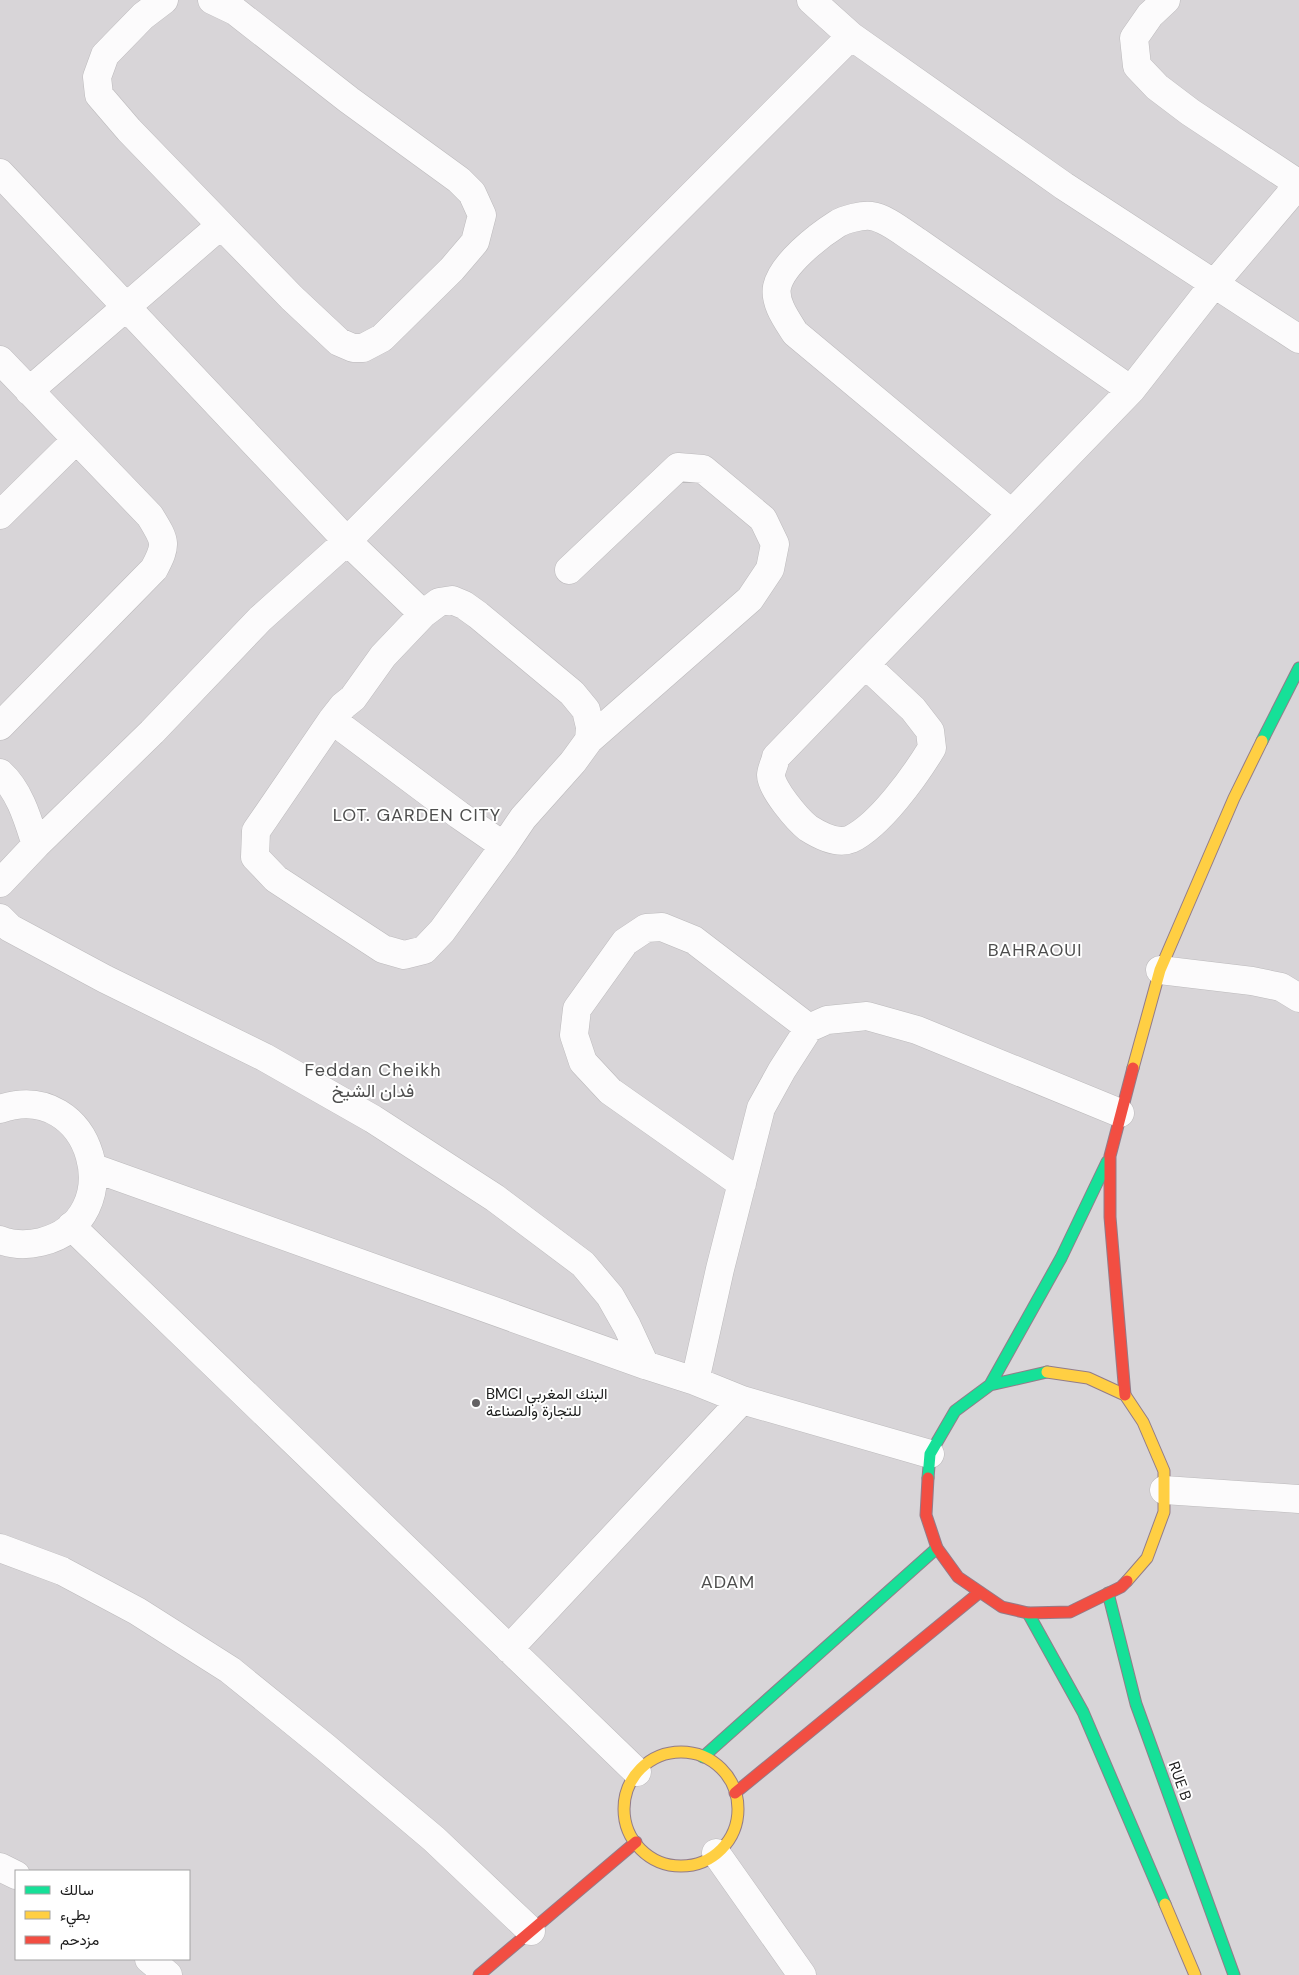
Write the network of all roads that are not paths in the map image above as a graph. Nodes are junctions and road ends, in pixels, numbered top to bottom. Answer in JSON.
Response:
{"nodes":[{"id":1,"x":164,"y":0,"type":"edge"},
{"id":2,"x":212,"y":0,"type":"edge"},
{"id":3,"x":811,"y":0,"type":"edge"},
{"id":4,"x":1166,"y":0,"type":"edge"},
{"id":5,"x":851,"y":36,"type":"junction"},
{"id":6,"x":0,"y":173,"type":"edge"},
{"id":7,"x":1299,"y":184,"type":"edge"},
{"id":8,"x":221,"y":224,"type":"junction"},
{"id":9,"x":1214,"y":284,"type":"junction"},
{"id":10,"x":126,"y":307,"type":"junction"},
{"id":11,"x":1299,"y":339,"type":"edge"},
{"id":12,"x":0,"y":360,"type":"edge"},
{"id":13,"x":1131,"y":390,"type":"junction"},
{"id":14,"x":29,"y":391,"type":"junction"},
{"id":15,"x":76,"y":440,"type":"junction"},
{"id":16,"x":1011,"y":513,"type":"junction"},
{"id":17,"x":0,"y":515,"type":"edge"},
{"id":18,"x":347,"y":541,"type":"junction"},
{"id":19,"x":569,"y":570,"type":"dead end"},
{"id":20,"x":423,"y":614,"type":"junction"},
{"id":21,"x":866,"y":665,"type":"junction"},
{"id":22,"x":1299,"y":668,"type":"edge"},
{"id":23,"x":332,"y":720,"type":"junction"},
{"id":24,"x":0,"y":726,"type":"edge"},
{"id":25,"x":589,"y":740,"type":"junction"},
{"id":26,"x":0,"y":773,"type":"edge"},
{"id":27,"x":36,"y":845,"type":"junction"},
{"id":28,"x":504,"y":846,"type":"junction"},
{"id":29,"x":0,"y":883,"type":"edge"},
{"id":30,"x":0,"y":918,"type":"edge"},
{"id":31,"x":1160,"y":970,"type":"junction"},
{"id":32,"x":1299,"y":998,"type":"edge"},
{"id":33,"x":809,"y":1028,"type":"junction"},
{"id":34,"x":0,"y":1109,"type":"edge"},
{"id":35,"x":1120,"y":1113,"type":"junction"},
{"id":36,"x":1110,"y":1156,"type":"junction"},
{"id":37,"x":94,"y":1168,"type":"junction"},
{"id":38,"x":742,"y":1184,"type":"junction"},
{"id":39,"x":71,"y":1226,"type":"junction"},
{"id":40,"x":0,"y":1240,"type":"edge"},
{"id":41,"x":645,"y":1365,"type":"junction"},
{"id":42,"x":695,"y":1381,"type":"junction"},
{"id":43,"x":990,"y":1384,"type":"junction"},
{"id":44,"x":1125,"y":1395,"type":"junction"},
{"id":45,"x":742,"y":1400,"type":"junction"},
{"id":46,"x":930,"y":1454,"type":"junction"},
{"id":47,"x":1164,"y":1490,"type":"junction"},
{"id":48,"x":1299,"y":1499,"type":"edge"},
{"id":49,"x":0,"y":1548,"type":"edge"},
{"id":50,"x":936,"y":1548,"type":"junction"},
{"id":51,"x":980,"y":1592,"type":"junction"},
{"id":52,"x":1108,"y":1593,"type":"junction"},
{"id":53,"x":1028,"y":1614,"type":"junction"},
{"id":54,"x":509,"y":1649,"type":"junction"},
{"id":55,"x":703,"y":1757,"type":"junction"},
{"id":56,"x":637,"y":1772,"type":"junction"},
{"id":57,"x":735,"y":1793,"type":"junction"},
{"id":58,"x":636,"y":1842,"type":"junction"},
{"id":59,"x":716,"y":1853,"type":"junction"},
{"id":60,"x":0,"y":1867,"type":"edge"},
{"id":61,"x":15,"y":1874,"type":"edge"},
{"id":62,"x":531,"y":1931,"type":"junction"},
{"id":63,"x":150,"y":1960,"type":"edge"},
{"id":64,"x":168,"y":1975,"type":"edge"},
{"id":65,"x":479,"y":1975,"type":"edge"},
{"id":66,"x":802,"y":1975,"type":"edge"},
{"id":67,"x":1195,"y":1975,"type":"edge"},
{"id":68,"x":1234,"y":1975,"type":"edge"}],
"edges":[{"from":1,"to":8,"type":"street"},
{"from":2,"to":8,"type":"street"},
{"from":3,"to":5,"type":"street"},
{"from":4,"to":7,"type":"street"},
{"from":5,"to":9,"type":"street"},
{"from":5,"to":18,"type":"street"},
{"from":6,"to":10,"type":"street"},
{"from":7,"to":9,"type":"street"},
{"from":8,"to":10,"type":"street"},
{"from":9,"to":11,"type":"street"},
{"from":9,"to":13,"type":"street"},
{"from":10,"to":14,"type":"street"},
{"from":10,"to":18,"type":"street"},
{"from":12,"to":14,"type":"street"},
{"from":13,"to":16,"type":"street"},
{"from":13,"to":16,"type":"street"},
{"from":14,"to":15,"type":"street"},
{"from":15,"to":17,"type":"street"},
{"from":15,"to":24,"type":"street"},
{"from":16,"to":21,"type":"street"},
{"from":18,"to":20,"type":"street"},
{"from":18,"to":27,"type":"street"},
{"from":19,"to":25,"type":"street"},
{"from":20,"to":23,"type":"street"},
{"from":20,"to":25,"type":"street"},
{"from":21,"to":21,"type":"street"},
{"from":22,"to":31,"type":"street"},
{"from":23,"to":28,"type":"street"},
{"from":23,"to":28,"type":"street"},
{"from":25,"to":28,"type":"street"},
{"from":26,"to":27,"type":"street"},
{"from":27,"to":29,"type":"street"},
{"from":30,"to":41,"type":"street"},
{"from":31,"to":32,"type":"street"},
{"from":31,"to":35,"type":"street"},
{"from":33,"to":35,"type":"street"},
{"from":33,"to":38,"type":"street"},
{"from":33,"to":38,"type":"street"},
{"from":34,"to":37,"type":"street"},
{"from":35,"to":36,"type":"street"},
{"from":36,"to":43,"type":"street"},
{"from":36,"to":44,"type":"street"},
{"from":37,"to":39,"type":"street"},
{"from":37,"to":41,"type":"street"},
{"from":38,"to":42,"type":"street"},
{"from":39,"to":40,"type":"street"},
{"from":39,"to":54,"type":"street"},
{"from":41,"to":42,"type":"street"},
{"from":42,"to":45,"type":"street"},
{"from":43,"to":44,"type":"street"},
{"from":43,"to":46,"type":"street"},
{"from":44,"to":47,"type":"street"},
{"from":45,"to":46,"type":"street"},
{"from":45,"to":54,"type":"street"},
{"from":46,"to":50,"type":"street"},
{"from":47,"to":48,"type":"street"},
{"from":47,"to":52,"type":"street"},
{"from":49,"to":62,"type":"street"},
{"from":50,"to":51,"type":"street"},
{"from":50,"to":55,"type":"street"},
{"from":51,"to":53,"type":"street"},
{"from":51,"to":57,"type":"street"},
{"from":52,"to":53,"type":"street"},
{"from":52,"to":68,"type":"street","name":"RUE B"},
{"from":53,"to":67,"type":"street"},
{"from":54,"to":56,"type":"street"},
{"from":55,"to":56,"type":"street"},
{"from":55,"to":57,"type":"street"},
{"from":56,"to":58,"type":"street"},
{"from":57,"to":59,"type":"street"},
{"from":58,"to":59,"type":"street"},
{"from":58,"to":62,"type":"street"},
{"from":59,"to":66,"type":"street"},
{"from":60,"to":61,"type":"street"},
{"from":62,"to":65,"type":"street"},
{"from":63,"to":64,"type":"street"}]}
